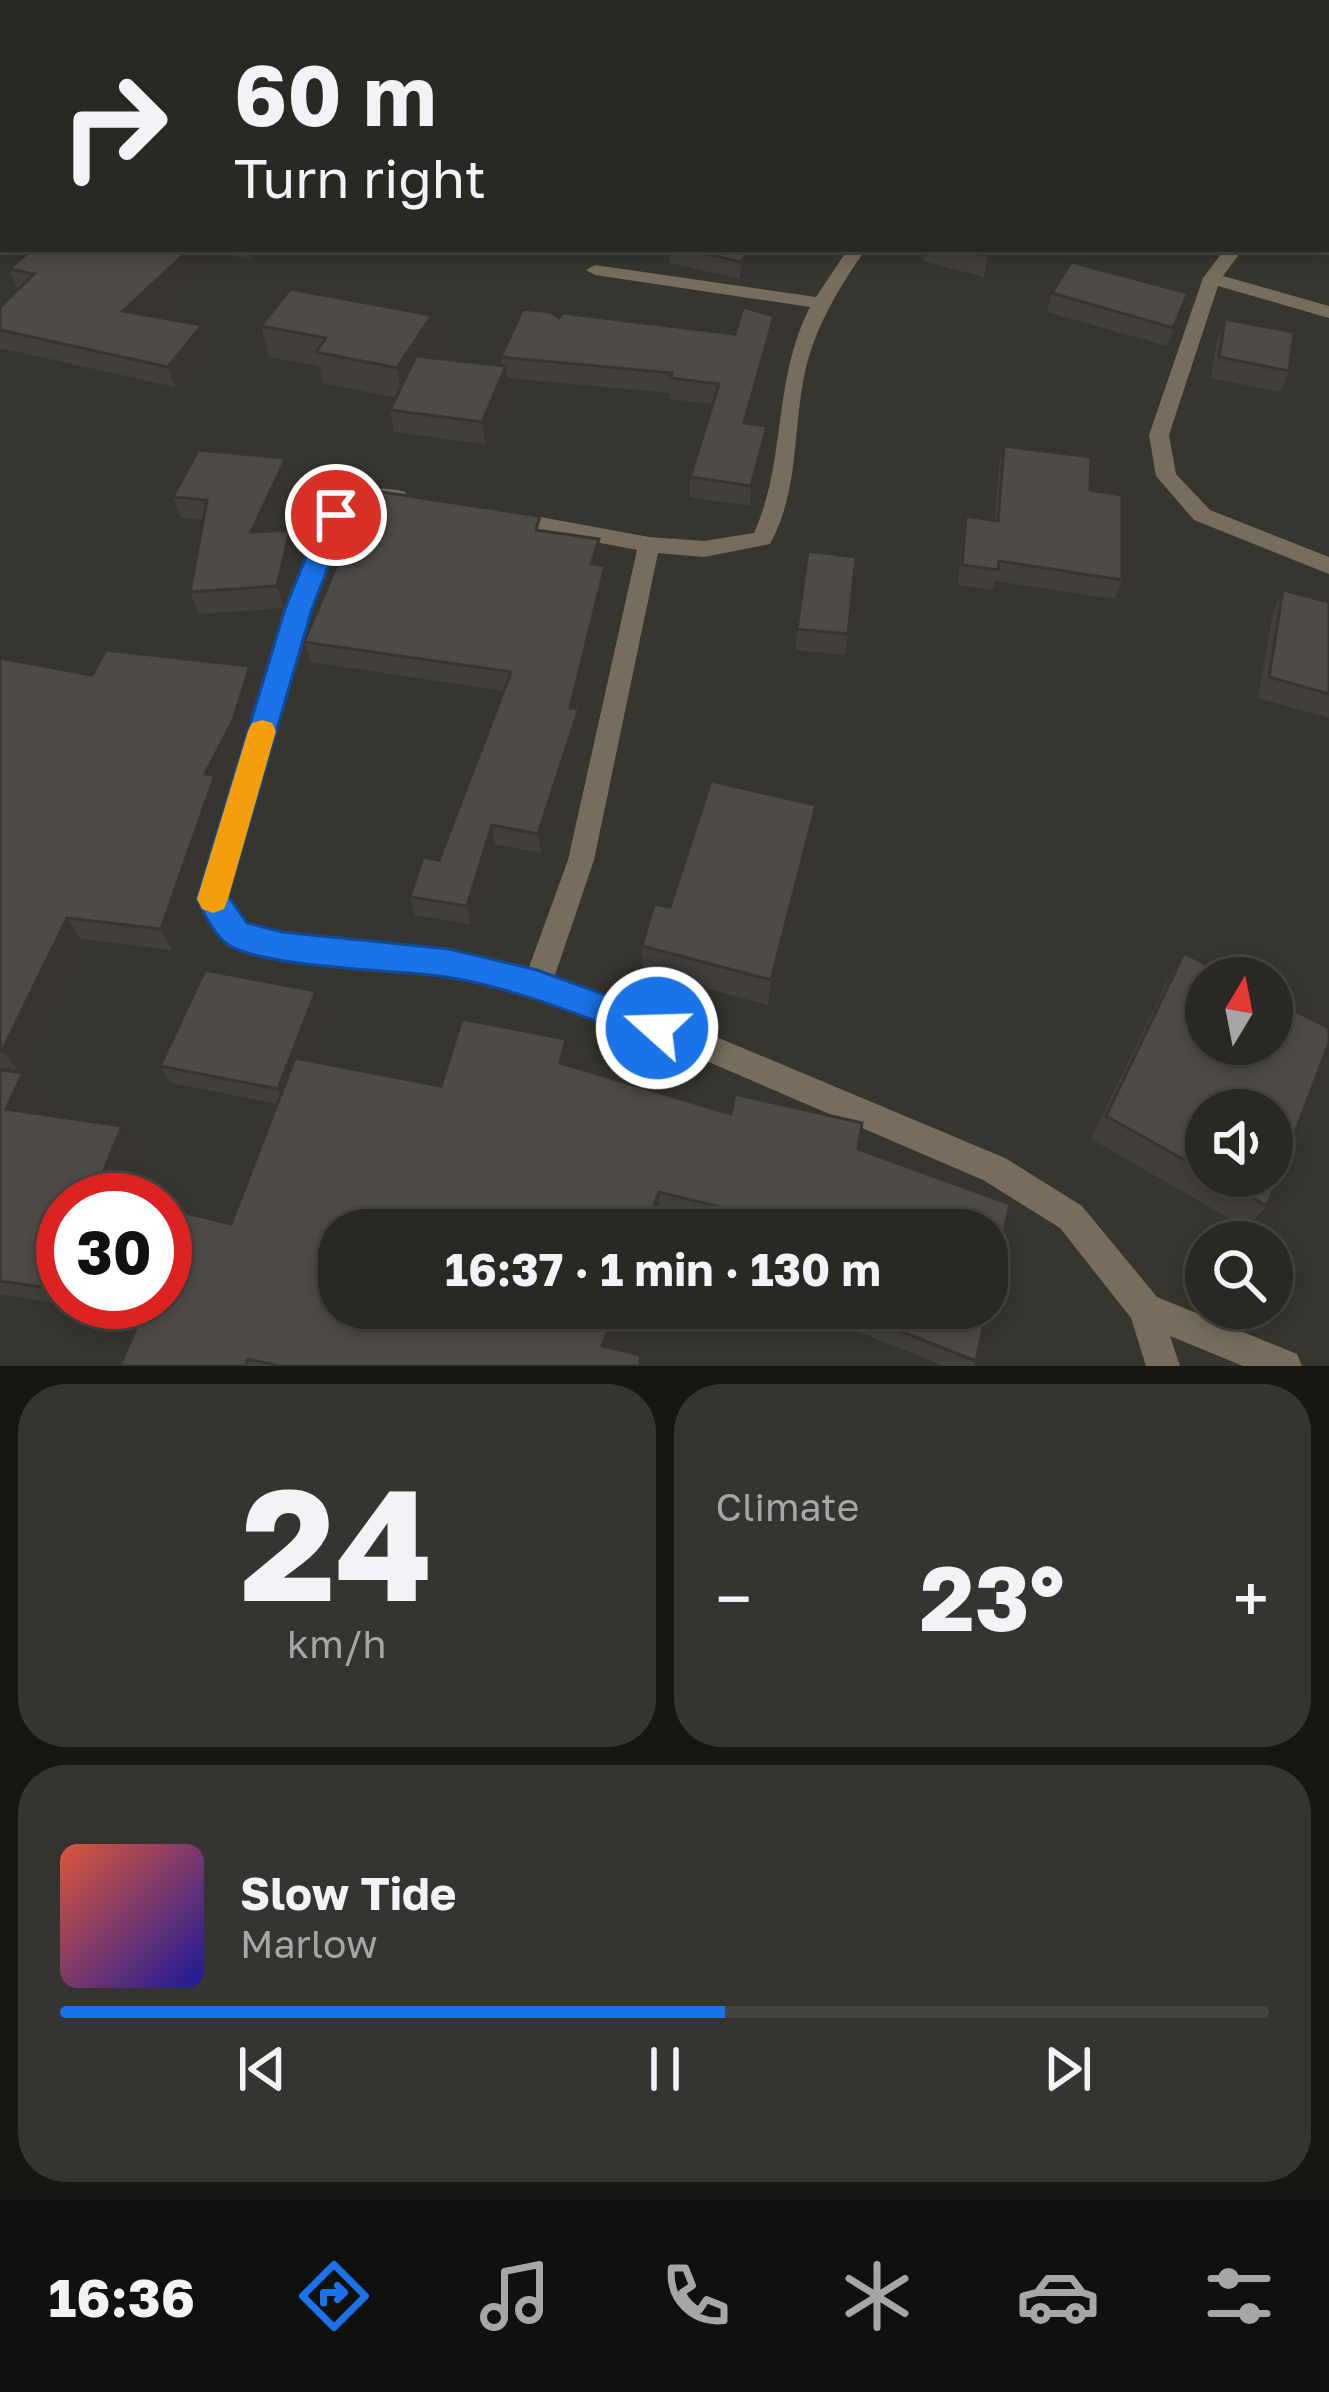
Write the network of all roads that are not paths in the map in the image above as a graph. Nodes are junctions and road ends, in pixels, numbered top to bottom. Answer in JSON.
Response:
{"nodes":[{"id":1,"x":855,"y":252,"type":"edge"},
{"id":2,"x":1232,"y":252,"type":"edge"},
{"id":3,"x":595,"y":270,"type":"dead end"},
{"id":4,"x":1212,"y":278,"type":"junction"},
{"id":5,"x":818,"y":303,"type":"junction"},
{"id":6,"x":1329,"y":312,"type":"edge"},
{"id":7,"x":426,"y":502,"type":"edge"},
{"id":8,"x":493,"y":515,"type":"edge"},
{"id":9,"x":649,"y":545,"type":"junction"},
{"id":10,"x":1329,"y":566,"type":"edge"},
{"id":11,"x":537,"y":985,"type":"junction"},
{"id":12,"x":1145,"y":1309,"type":"junction"},
{"id":13,"x":1163,"y":1366,"type":"edge"},
{"id":14,"x":1285,"y":1366,"type":"edge"}],
"edges":[{"from":1,"to":5,"type":"street"},
{"from":2,"to":4,"type":"street"},
{"from":3,"to":5,"type":"street"},
{"from":4,"to":6,"type":"street"},
{"from":4,"to":10,"type":"street"},
{"from":5,"to":9,"type":"street"},
{"from":7,"to":11,"type":"street"},
{"from":8,"to":9,"type":"street"},
{"from":9,"to":11,"type":"street"},
{"from":11,"to":12,"type":"street"},
{"from":12,"to":13,"type":"street"},
{"from":12,"to":14,"type":"street"}]}
